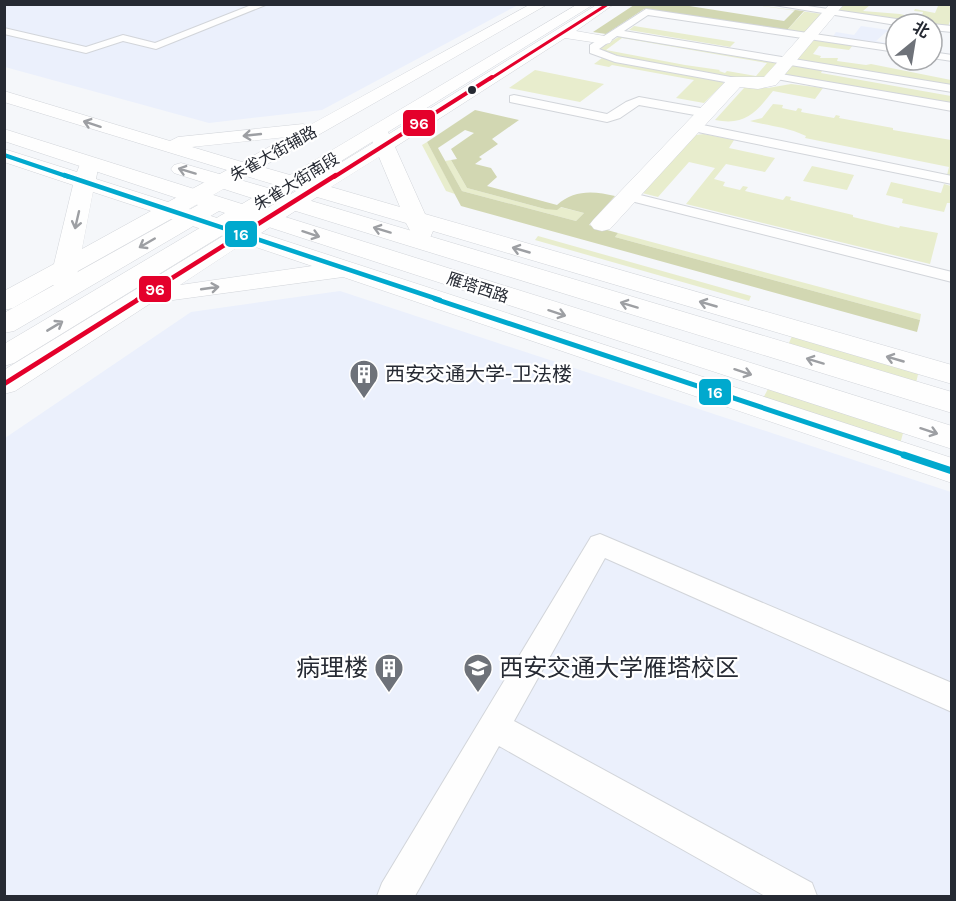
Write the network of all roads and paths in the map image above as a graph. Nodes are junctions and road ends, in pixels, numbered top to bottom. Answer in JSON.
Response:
{"nodes":[{"id":1,"x":264,"y":4,"type":"edge"},
{"id":2,"x":542,"y":4,"type":"edge"},
{"id":3,"x":562,"y":4,"type":"edge"},
{"id":4,"x":588,"y":4,"type":"edge"},
{"id":5,"x":608,"y":4,"type":"edge"},
{"id":6,"x":772,"y":4,"type":"edge"},
{"id":7,"x":834,"y":9,"type":"edge"},
{"id":8,"x":884,"y":19,"type":"edge"},
{"id":9,"x":4,"y":31,"type":"edge"},
{"id":10,"x":564,"y":33,"type":"junction"},
{"id":11,"x":610,"y":37,"type":"junction"},
{"id":12,"x":808,"y":37,"type":"junction"},
{"id":13,"x":884,"y":47,"type":"edge"},
{"id":14,"x":787,"y":62,"type":"junction"},
{"id":15,"x":775,"y":76,"type":"junction"},
{"id":16,"x":736,"y":81,"type":"junction"},
{"id":17,"x":951,"y":89,"type":"edge"},
{"id":18,"x":4,"y":96,"type":"edge"},
{"id":19,"x":514,"y":99,"type":"dead end"},
{"id":20,"x":951,"y":107,"type":"edge"},
{"id":21,"x":4,"y":114,"type":"edge"},
{"id":22,"x":699,"y":120,"type":"junction"},
{"id":23,"x":352,"y":125,"type":"junction"},
{"id":24,"x":318,"y":129,"type":"junction"},
{"id":25,"x":4,"y":135,"type":"edge"},
{"id":26,"x":381,"y":139,"type":"junction"},
{"id":27,"x":161,"y":145,"type":"junction"},
{"id":28,"x":117,"y":149,"type":"junction"},
{"id":29,"x":4,"y":155,"type":"edge"},
{"id":30,"x":87,"y":173,"type":"junction"},
{"id":31,"x":951,"y":180,"type":"edge"},
{"id":32,"x":628,"y":196,"type":"junction"},
{"id":33,"x":243,"y":200,"type":"junction"},
{"id":34,"x":416,"y":219,"type":"junction"},
{"id":35,"x":602,"y":224,"type":"dead end"},
{"id":36,"x":426,"y":243,"type":"junction"},
{"id":37,"x":400,"y":262,"type":"junction"},
{"id":38,"x":66,"y":268,"type":"junction"},
{"id":39,"x":347,"y":270,"type":"junction"},
{"id":40,"x":951,"y":277,"type":"edge"},
{"id":41,"x":60,"y":293,"type":"junction"},
{"id":42,"x":142,"y":298,"type":"junction"},
{"id":43,"x":4,"y":302,"type":"edge"},
{"id":44,"x":90,"y":305,"type":"junction"},
{"id":45,"x":4,"y":325,"type":"edge"},
{"id":46,"x":4,"y":357,"type":"edge"},
{"id":47,"x":951,"y":375,"type":"edge"},
{"id":48,"x":4,"y":384,"type":"edge"},
{"id":49,"x":951,"y":403,"type":"edge"},
{"id":50,"x":951,"y":438,"type":"edge"},
{"id":51,"x":951,"y":471,"type":"edge"},
{"id":52,"x":951,"y":698,"type":"edge"},
{"id":53,"x":495,"y":727,"type":"junction"},
{"id":54,"x":395,"y":897,"type":"edge"},
{"id":55,"x":799,"y":897,"type":"edge"}],
"edges":[{"from":1,"to":9,"type":"lane"},
{"from":2,"to":24,"type":"street","name":"朱雀大街辅路"},
{"from":3,"to":23,"type":"street","name":"朱雀大街南段"},
{"from":4,"to":26,"type":"street"},
{"from":5,"to":10,"type":"street","name":"朱雀大街辅路"},
{"from":6,"to":7,"type":"lane"},
{"from":7,"to":8,"type":"lane"},
{"from":7,"to":12,"type":"street"},
{"from":10,"to":11,"type":"street"},
{"from":10,"to":26,"type":"street","name":"朱雀大街辅路"},
{"from":11,"to":12,"type":"lane"},
{"from":11,"to":14,"type":"lane"},
{"from":11,"to":16,"type":"lane"},
{"from":12,"to":13,"type":"lane"},
{"from":12,"to":14,"type":"street"},
{"from":14,"to":15,"type":"street"},
{"from":14,"to":17,"type":"lane"},
{"from":15,"to":16,"type":"street"},
{"from":15,"to":20,"type":"lane"},
{"from":16,"to":22,"type":"street"},
{"from":27,"to":18,"type":"street","one_way":true},
{"from":19,"to":22,"type":"lane"},
{"from":21,"to":28,"type":"street","name":"雁塔西路"},
{"from":22,"to":31,"type":"lane"},
{"from":22,"to":32,"type":"street"},
{"from":23,"to":24,"type":"street"},
{"from":23,"to":33,"type":"street","name":"朱雀大街南段"},
{"from":24,"to":27,"type":"street","one_way":true},
{"from":24,"to":33,"type":"street","name":"朱雀大街辅路"},
{"from":25,"to":30,"type":"street"},
{"from":26,"to":33,"type":"street","name":"朱雀大街辅路"},
{"from":26,"to":34,"type":"street"},
{"from":27,"to":28,"type":"street"},
{"from":27,"to":33,"type":"street"},
{"from":33,"to":28,"type":"street","name":"雁塔西路","one_way":true},
{"from":29,"to":30,"type":"street"},
{"from":30,"to":33,"type":"street"},
{"from":30,"to":38,"type":"street","one_way":true},
{"from":32,"to":35,"type":"street"},
{"from":32,"to":40,"type":"lane"},
{"from":33,"to":34,"type":"street"},
{"from":36,"to":33,"type":"street","name":"雁塔西路","one_way":true},
{"from":33,"to":37,"type":"street","name":"雁塔西路","one_way":true},
{"from":33,"to":38,"type":"street","name":"朱雀大街辅路"},
{"from":33,"to":39,"type":"street"},
{"from":33,"to":41,"type":"street","name":"朱雀大街南段","one_way":true},
{"from":33,"to":42,"type":"street","name":"朱雀大街辅路"},
{"from":33,"to":44,"type":"street","name":"朱雀大街南段"},
{"from":34,"to":36,"type":"street"},
{"from":47,"to":34,"type":"street","one_way":true},
{"from":49,"to":36,"type":"street","name":"雁塔西路","one_way":true},
{"from":37,"to":39,"type":"street"},
{"from":37,"to":50,"type":"street","name":"雁塔西路","one_way":true},
{"from":38,"to":41,"type":"street"},
{"from":38,"to":43,"type":"street","name":"朱雀大街辅路"},
{"from":42,"to":39,"type":"street","one_way":true},
{"from":39,"to":51,"type":"street"},
{"from":41,"to":45,"type":"street","name":"朱雀大街南段"},
{"from":42,"to":44,"type":"street"},
{"from":42,"to":48,"type":"street","name":"朱雀大街辅路"},
{"from":46,"to":44,"type":"street","name":"朱雀大街南段","one_way":true},
{"from":52,"to":53,"type":"lane"},
{"from":53,"to":54,"type":"lane"},
{"from":53,"to":55,"type":"lane"}]}
